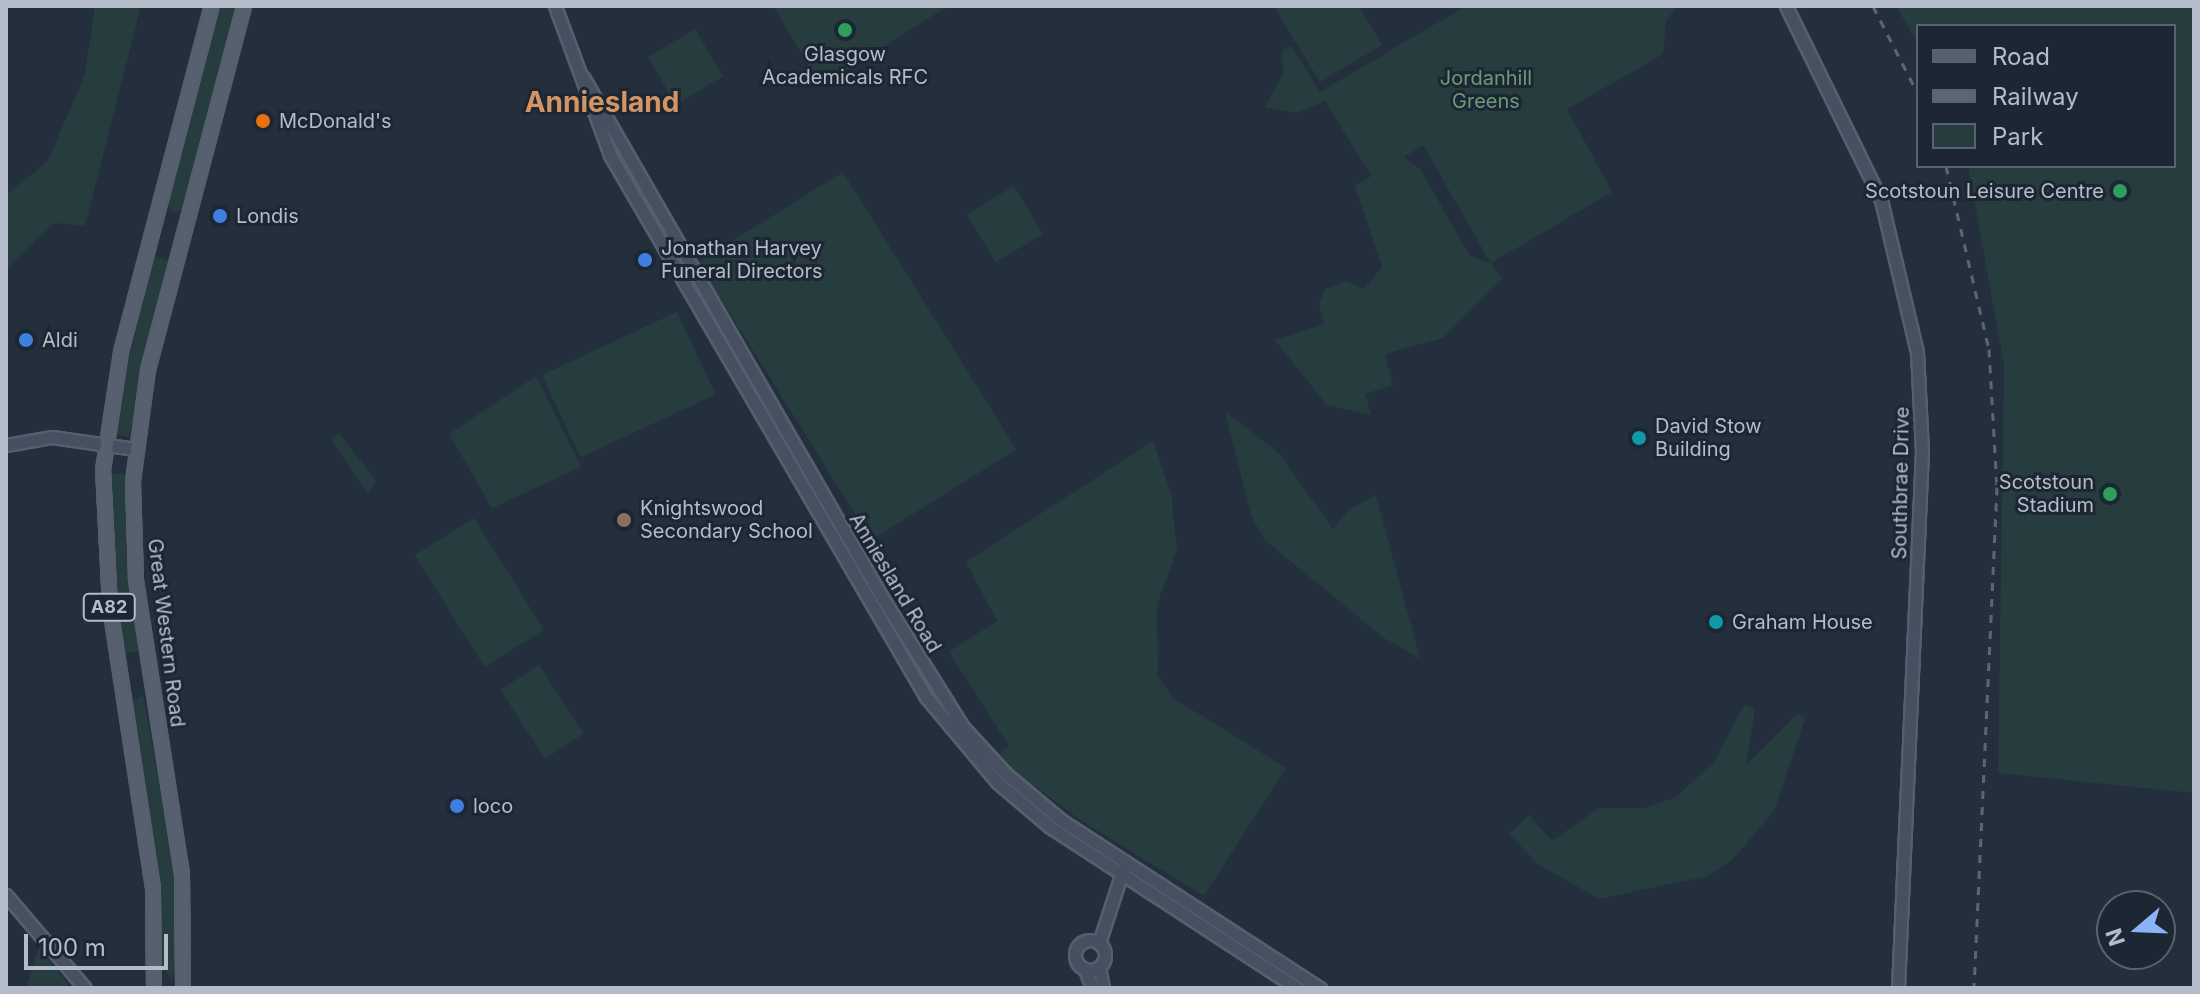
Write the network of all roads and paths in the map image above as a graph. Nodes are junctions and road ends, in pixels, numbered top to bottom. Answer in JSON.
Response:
{"nodes":[{"id":1,"x":212,"y":6,"type":"edge"},
{"id":2,"x":244,"y":6,"type":"edge"},
{"id":3,"x":555,"y":6,"type":"edge"},
{"id":4,"x":1786,"y":6,"type":"edge"},
{"id":5,"x":578,"y":70,"type":"junction"},
{"id":6,"x":105,"y":444,"type":"junction"},
{"id":7,"x":6,"y":445,"type":"edge"},
{"id":8,"x":135,"y":449,"type":"junction"},
{"id":9,"x":1127,"y":862,"type":"junction"},
{"id":10,"x":1120,"y":874,"type":"junction"},
{"id":11,"x":6,"y":895,"type":"edge"},
{"id":12,"x":1099,"y":943,"type":"junction"},
{"id":13,"x":1099,"y":967,"type":"junction"},
{"id":14,"x":1085,"y":969,"type":"junction"},
{"id":15,"x":85,"y":988,"type":"edge"},
{"id":16,"x":154,"y":988,"type":"edge"},
{"id":17,"x":183,"y":988,"type":"edge"},
{"id":18,"x":1092,"y":988,"type":"edge"},
{"id":19,"x":1103,"y":988,"type":"edge"},
{"id":20,"x":1297,"y":988,"type":"edge"},
{"id":21,"x":1320,"y":988,"type":"edge"},
{"id":22,"x":1898,"y":988,"type":"edge"}],
"edges":[{"from":1,"to":6,"type":"main road","number":"A82"},
{"from":2,"to":8,"type":"main road","name":"Great Western Road","number":"A82"},
{"from":3,"to":5,"type":"street","name":"Anniesland Road"},
{"from":4,"to":22,"type":"street","name":"Southbrae Drive"},
{"from":5,"to":9,"type":"street","name":"Anniesland Road"},
{"from":5,"to":10,"type":"street","name":"Anniesland Road"},
{"from":6,"to":7,"type":"street"},
{"from":6,"to":8,"type":"street"},
{"from":6,"to":16,"type":"main road","number":"A82"},
{"from":8,"to":17,"type":"main road","name":"Great Western Road","number":"A82"},
{"from":9,"to":10,"type":"street"},
{"from":9,"to":21,"type":"street","name":"Anniesland Road"},
{"from":10,"to":12,"type":"street"},
{"from":10,"to":20,"type":"street","name":"Anniesland Road"},
{"from":11,"to":15,"type":"street"},
{"from":12,"to":13,"type":"street"},
{"from":12,"to":14,"type":"street"},
{"from":13,"to":14,"type":"street"},
{"from":13,"to":19,"type":"street"},
{"from":14,"to":18,"type":"street"}]}
